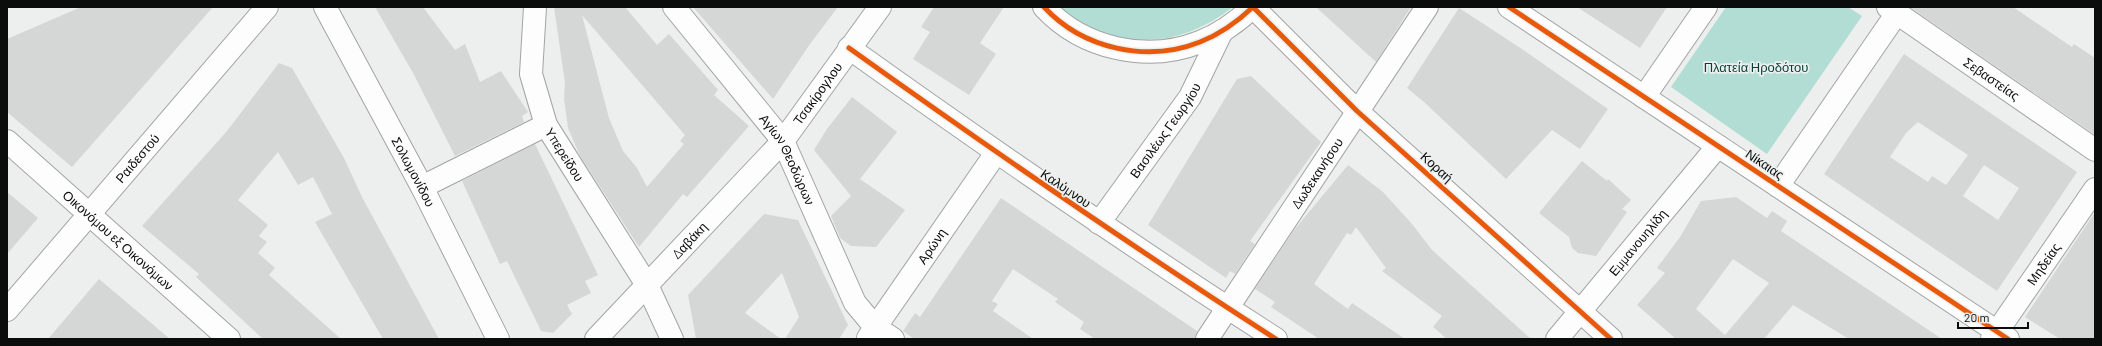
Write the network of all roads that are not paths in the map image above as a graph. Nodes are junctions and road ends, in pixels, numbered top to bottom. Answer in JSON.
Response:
{"nodes":[{"id":1,"x":267,"y":7,"type":"edge"},
{"id":2,"x":325,"y":7,"type":"edge"},
{"id":3,"x":535,"y":7,"type":"edge"},
{"id":4,"x":674,"y":7,"type":"edge"},
{"id":5,"x":880,"y":7,"type":"edge"},
{"id":6,"x":1044,"y":7,"type":"edge"},
{"id":7,"x":1253,"y":7,"type":"edge"},
{"id":8,"x":1427,"y":7,"type":"edge"},
{"id":9,"x":1509,"y":7,"type":"edge"},
{"id":10,"x":1706,"y":7,"type":"edge"},
{"id":11,"x":1893,"y":10,"type":"edge"},
{"id":12,"x":1222,"y":32,"type":"junction"},
{"id":13,"x":849,"y":48,"type":"junction"},
{"id":14,"x":1644,"y":97,"type":"junction"},
{"id":15,"x":1357,"y":111,"type":"junction"},
{"id":16,"x":546,"y":125,"type":"junction"},
{"id":17,"x":783,"y":140,"type":"junction"},
{"id":18,"x":7,"y":141,"type":"edge"},
{"id":19,"x":1718,"y":146,"type":"junction"},
{"id":20,"x":2095,"y":150,"type":"edge"},
{"id":21,"x":996,"y":153,"type":"junction"},
{"id":22,"x":1778,"y":186,"type":"junction"},
{"id":23,"x":422,"y":187,"type":"junction"},
{"id":24,"x":2095,"y":189,"type":"edge"},
{"id":25,"x":90,"y":214,"type":"junction"},
{"id":26,"x":1099,"y":223,"type":"junction"},
{"id":27,"x":646,"y":285,"type":"junction"},
{"id":28,"x":1227,"y":308,"type":"junction"},
{"id":29,"x":7,"y":310,"type":"edge"},
{"id":30,"x":1580,"y":311,"type":"junction"},
{"id":31,"x":871,"y":333,"type":"edge"},
{"id":32,"x":1999,"y":337,"type":"edge"},
{"id":33,"x":229,"y":339,"type":"edge"},
{"id":34,"x":498,"y":339,"type":"edge"},
{"id":35,"x":596,"y":339,"type":"edge"},
{"id":36,"x":672,"y":339,"type":"edge"},
{"id":37,"x":893,"y":339,"type":"edge"},
{"id":38,"x":1207,"y":339,"type":"edge"},
{"id":39,"x":1276,"y":339,"type":"edge"},
{"id":40,"x":1557,"y":339,"type":"edge"},
{"id":41,"x":1611,"y":339,"type":"edge"}],
"edges":[{"from":1,"to":25,"type":"street","name":"Ραιδεστού"},
{"from":2,"to":23,"type":"street","name":"Σολωμονίδου"},
{"from":3,"to":16,"type":"street","name":"Υπερείδου"},
{"from":4,"to":17,"type":"street","name":"Αγίων Θεοδώρων"},
{"from":5,"to":13,"type":"street","name":"Τσακίρογλου"},
{"from":6,"to":12,"type":"street"},
{"from":7,"to":12,"type":"street"},
{"from":7,"to":15,"type":"street","name":"Κοραή"},
{"from":8,"to":15,"type":"street","name":"Δωδεκανήσου"},
{"from":9,"to":14,"type":"street","name":"Νίκαιας"},
{"from":10,"to":14,"type":"street"},
{"from":11,"to":20,"type":"street","name":"Σεβαστείας"},
{"from":11,"to":22,"type":"street"},
{"from":12,"to":26,"type":"street","name":"Βασιλέως Γεωργίου"},
{"from":13,"to":17,"type":"street","name":"Τσακίρογλου"},
{"from":13,"to":21,"type":"street","name":"Καλύμνου"},
{"from":14,"to":19,"type":"street","name":"Νίκαιας"},
{"from":15,"to":28,"type":"street","name":"Δωδεκανήσου"},
{"from":15,"to":30,"type":"street","name":"Κοραή"},
{"from":16,"to":23,"type":"street"},
{"from":16,"to":27,"type":"street","name":"Υπερείδου"},
{"from":17,"to":27,"type":"street","name":"Δαβάκη"},
{"from":17,"to":31,"type":"street","name":"Αγίων Θεοδώρων"},
{"from":18,"to":25,"type":"street","name":"Οικονόμου εξ Οικονόμων"},
{"from":19,"to":22,"type":"street","name":"Νίκαιας"},
{"from":19,"to":30,"type":"street","name":"Εμμανουηλίδη"},
{"from":21,"to":26,"type":"street","name":"Καλύμνου"},
{"from":21,"to":31,"type":"street","name":"Αρώνη"},
{"from":22,"to":32,"type":"street","name":"Νίκαιας"},
{"from":23,"to":34,"type":"street","name":"Σολωμονίδου"},
{"from":24,"to":32,"type":"street","name":"Μηδείας"},
{"from":25,"to":29,"type":"street","name":"Ραιδεστού"},
{"from":25,"to":33,"type":"street","name":"Οικονόμου εξ Οικονόμων"},
{"from":26,"to":28,"type":"street","name":"Καλύμνου"},
{"from":27,"to":35,"type":"street","name":"Δαβάκη"},
{"from":27,"to":36,"type":"street","name":"Υπερείδου"},
{"from":28,"to":38,"type":"street","name":"Δωδεκανήσου"},
{"from":28,"to":39,"type":"street","name":"Καλύμνου"},
{"from":30,"to":40,"type":"street","name":"Εμμανουηλίδη"},
{"from":30,"to":41,"type":"street","name":"Κοραή"},
{"from":31,"to":37,"type":"street","name":"Αγίων Θεοδώρων"}]}
